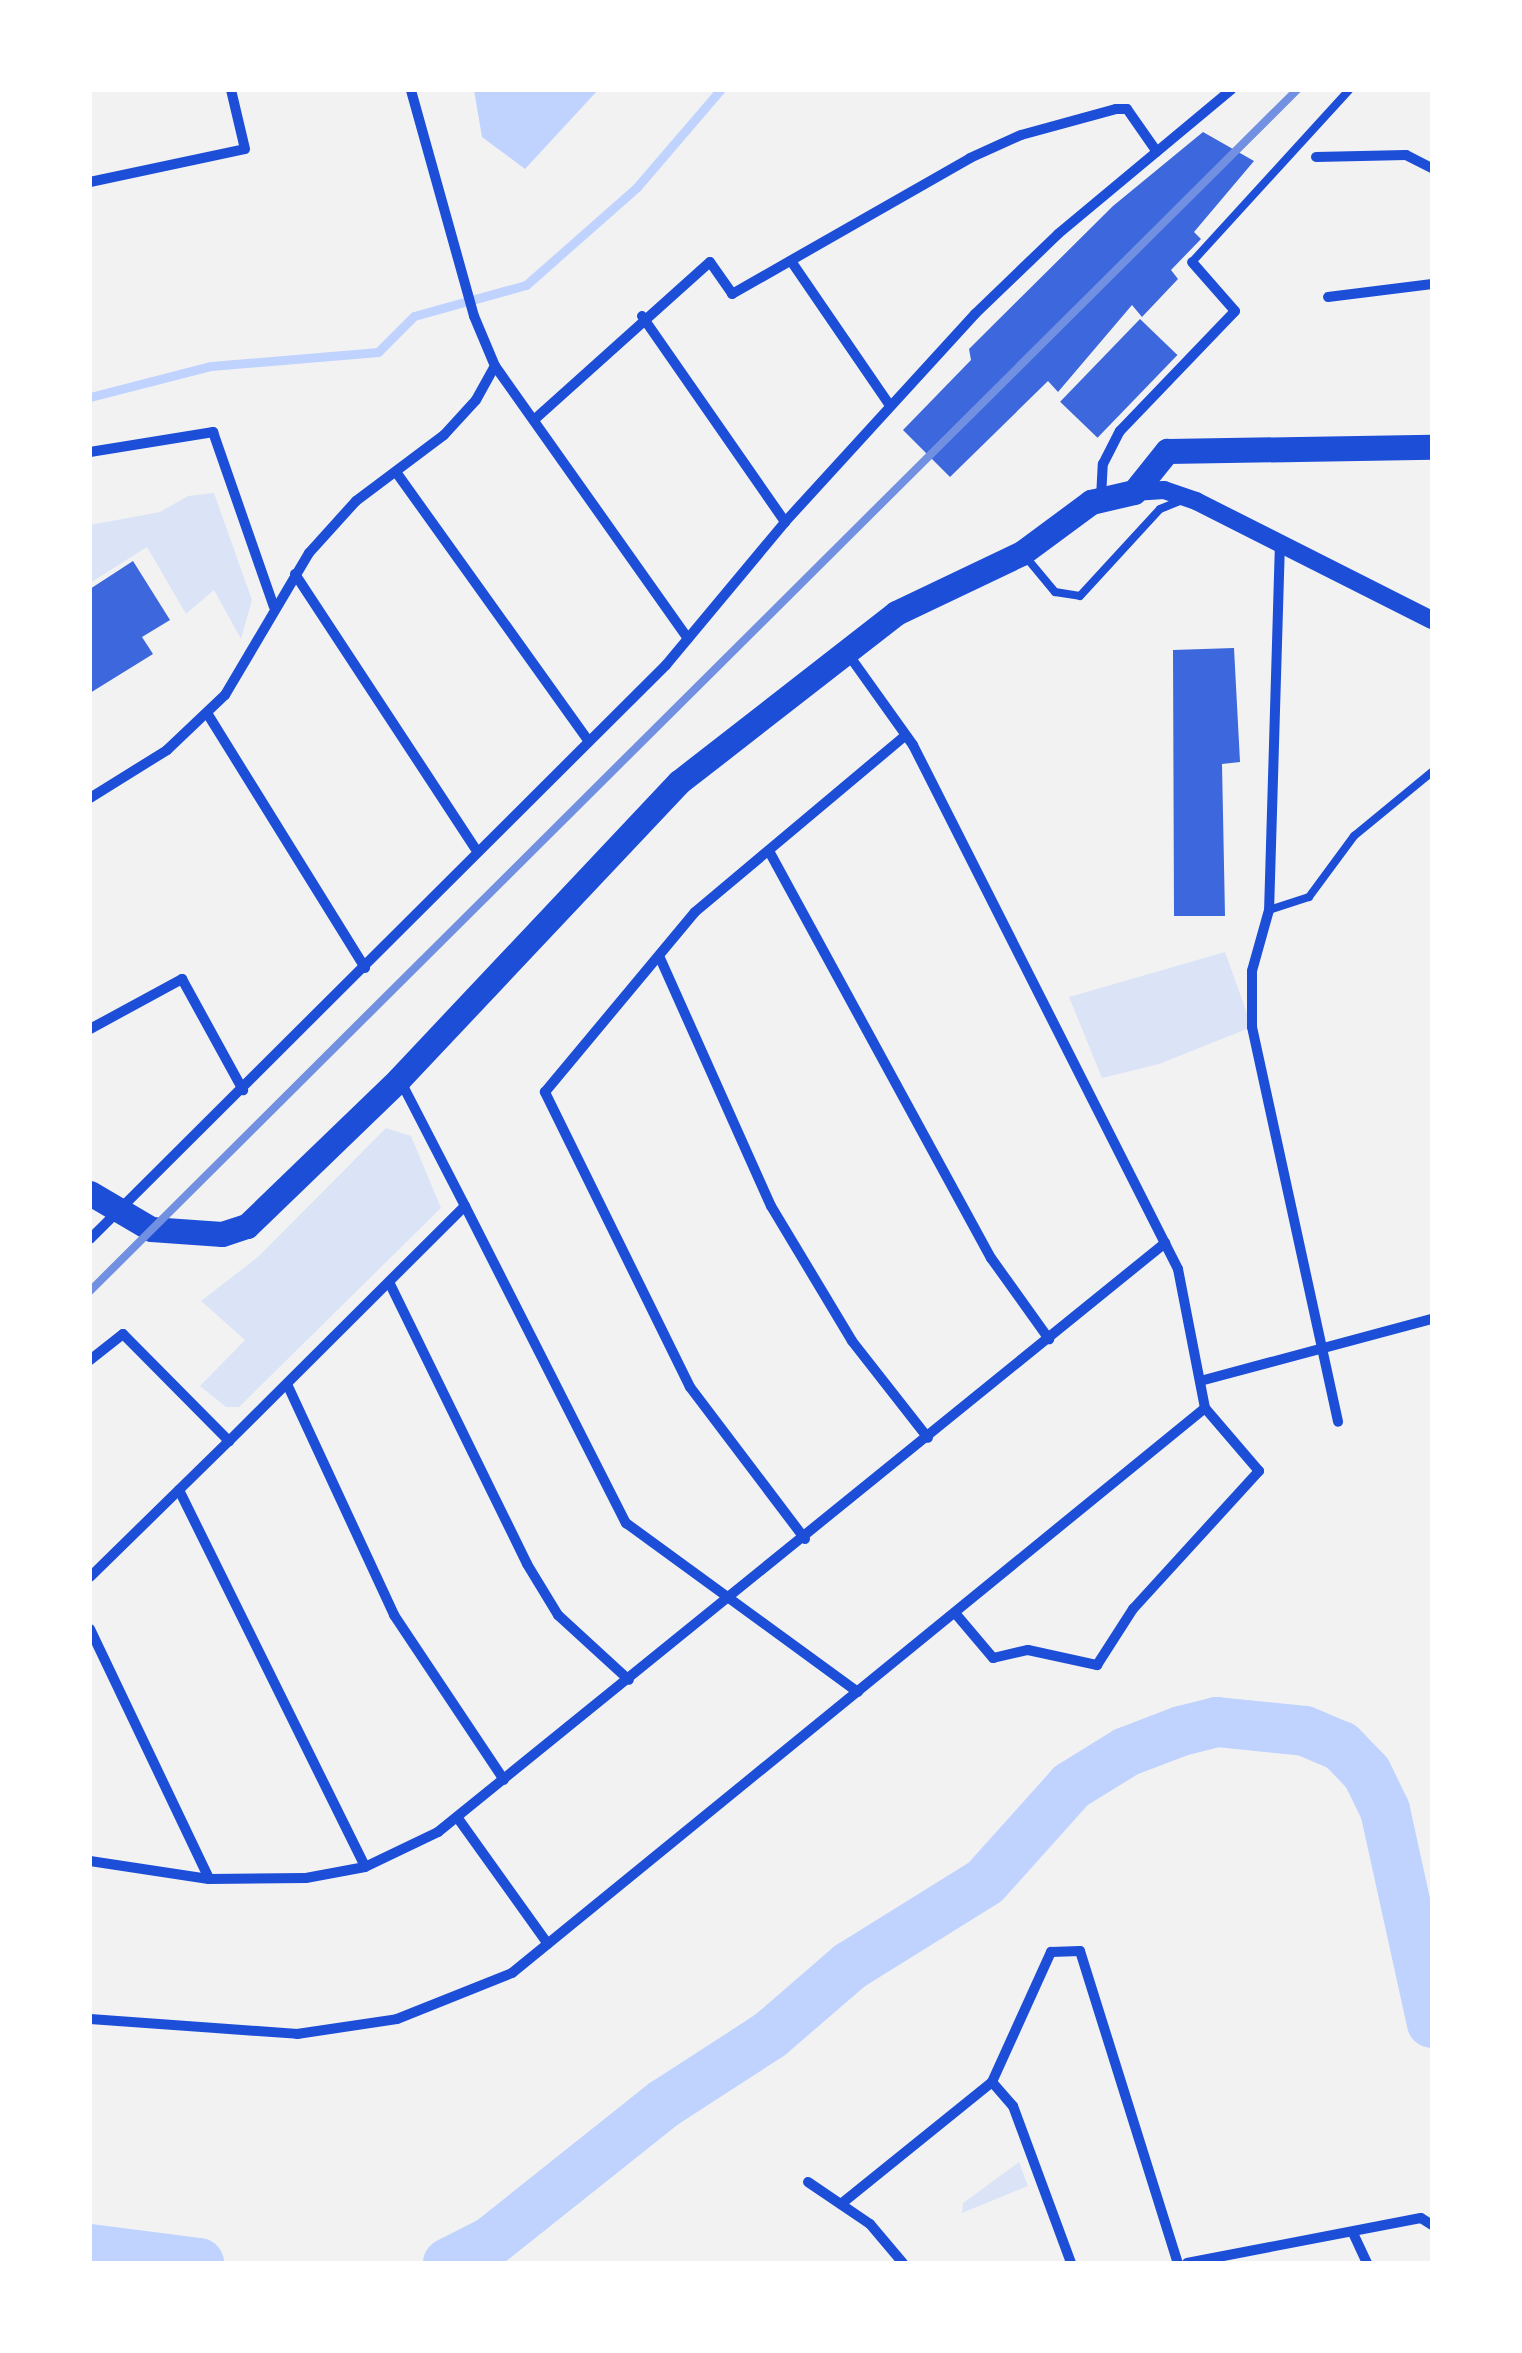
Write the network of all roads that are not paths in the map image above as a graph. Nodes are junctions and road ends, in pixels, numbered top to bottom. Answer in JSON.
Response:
{"nodes":[{"id":1,"x":232,"y":90,"type":"edge"},
{"id":2,"x":412,"y":90,"type":"edge"},
{"id":3,"x":1231,"y":90,"type":"edge"},
{"id":4,"x":1349,"y":90,"type":"edge"},
{"id":5,"x":1157,"y":152,"type":"junction"},
{"id":6,"x":1316,"y":156,"type":"dead end"},
{"id":7,"x":1432,"y":168,"type":"edge"},
{"id":8,"x":90,"y":182,"type":"edge"},
{"id":9,"x":791,"y":261,"type":"junction"},
{"id":10,"x":1192,"y":262,"type":"joint"},
{"id":11,"x":1432,"y":284,"type":"edge"},
{"id":12,"x":1328,"y":297,"type":"dead end"},
{"id":13,"x":642,"y":316,"type":"junction"},
{"id":14,"x":495,"y":366,"type":"junction"},
{"id":15,"x":889,"y":404,"type":"junction"},
{"id":16,"x":535,"y":419,"type":"junction"},
{"id":17,"x":1432,"y":447,"type":"edge"},
{"id":18,"x":90,"y":452,"type":"edge"},
{"id":19,"x":396,"y":472,"type":"junction"},
{"id":20,"x":1134,"y":492,"type":"junction"},
{"id":21,"x":1186,"y":498,"type":"junction"},
{"id":22,"x":1100,"y":499,"type":"junction"},
{"id":23,"x":784,"y":522,"type":"junction"},
{"id":24,"x":1280,"y":542,"type":"junction"},
{"id":25,"x":1022,"y":553,"type":"junction"},
{"id":26,"x":295,"y":574,"type":"junction"},
{"id":27,"x":274,"y":607,"type":"junction"},
{"id":28,"x":1432,"y":620,"type":"edge"},
{"id":29,"x":688,"y":640,"type":"junction"},
{"id":30,"x":848,"y":654,"type":"junction"},
{"id":31,"x":207,"y":713,"type":"junction"},
{"id":32,"x":906,"y":735,"type":"junction"},
{"id":33,"x":588,"y":740,"type":"junction"},
{"id":34,"x":1432,"y":772,"type":"edge"},
{"id":35,"x":90,"y":798,"type":"edge"},
{"id":36,"x":475,"y":848,"type":"junction"},
{"id":37,"x":769,"y":851,"type":"junction"},
{"id":38,"x":1269,"y":910,"type":"junction"},
{"id":39,"x":660,"y":958,"type":"junction"},
{"id":40,"x":365,"y":968,"type":"junction"},
{"id":41,"x":90,"y":1030,"type":"edge"},
{"id":42,"x":400,"y":1080,"type":"junction"},
{"id":43,"x":243,"y":1090,"type":"junction"},
{"id":44,"x":90,"y":1192,"type":"edge"},
{"id":45,"x":466,"y":1206,"type":"junction"},
{"id":46,"x":116,"y":1210,"type":"junction"},
{"id":47,"x":90,"y":1238,"type":"edge"},
{"id":48,"x":1165,"y":1244,"type":"junction"},
{"id":49,"x":389,"y":1282,"type":"junction"},
{"id":50,"x":1432,"y":1319,"type":"edge"},
{"id":51,"x":1049,"y":1339,"type":"junction"},
{"id":52,"x":1323,"y":1346,"type":"junction"},
{"id":53,"x":90,"y":1360,"type":"edge"},
{"id":54,"x":1204,"y":1380,"type":"junction"},
{"id":55,"x":287,"y":1384,"type":"junction"},
{"id":56,"x":1205,"y":1408,"type":"junction"},
{"id":57,"x":1338,"y":1422,"type":"dead end"},
{"id":58,"x":928,"y":1438,"type":"junction"},
{"id":59,"x":229,"y":1441,"type":"junction"},
{"id":60,"x":178,"y":1490,"type":"junction"},
{"id":61,"x":805,"y":1538,"type":"junction"},
{"id":62,"x":90,"y":1577,"type":"edge"},
{"id":63,"x":733,"y":1598,"type":"junction"},
{"id":64,"x":955,"y":1613,"type":"junction"},
{"id":65,"x":90,"y":1629,"type":"edge"},
{"id":66,"x":629,"y":1680,"type":"junction"},
{"id":67,"x":858,"y":1692,"type":"junction"},
{"id":68,"x":504,"y":1780,"type":"junction"},
{"id":69,"x":457,"y":1817,"type":"junction"},
{"id":70,"x":90,"y":1861,"type":"edge"},
{"id":71,"x":365,"y":1867,"type":"junction"},
{"id":72,"x":209,"y":1879,"type":"junction"},
{"id":73,"x":548,"y":1944,"type":"junction"},
{"id":74,"x":90,"y":2019,"type":"edge"},
{"id":75,"x":992,"y":2082,"type":"junction"},
{"id":76,"x":808,"y":2182,"type":"dead end"},
{"id":77,"x":841,"y":2204,"type":"junction"},
{"id":78,"x":1432,"y":2225,"type":"edge"},
{"id":79,"x":1354,"y":2233,"type":"junction"},
{"id":80,"x":903,"y":2263,"type":"edge"},
{"id":81,"x":1071,"y":2263,"type":"edge"},
{"id":82,"x":1178,"y":2263,"type":"edge"},
{"id":83,"x":1186,"y":2263,"type":"edge"},
{"id":84,"x":1366,"y":2263,"type":"edge"}],
"edges":[{"from":1,"to":8,"type":"street"},
{"from":2,"to":14,"type":"street"},
{"from":3,"to":5,"type":"street"},
{"from":4,"to":10,"type":"lane"},
{"from":5,"to":9,"type":"street"},
{"from":5,"to":15,"type":"street"},
{"from":6,"to":7,"type":"street"},
{"from":9,"to":13,"type":"street"},
{"from":9,"to":15,"type":"street"},
{"from":10,"to":22,"type":"street"},
{"from":11,"to":12,"type":"street"},
{"from":13,"to":16,"type":"street"},
{"from":13,"to":23,"type":"street"},
{"from":14,"to":16,"type":"street"},
{"from":14,"to":19,"type":"street"},
{"from":15,"to":23,"type":"street"},
{"from":16,"to":29,"type":"street"},
{"from":17,"to":20,"type":"main road"},
{"from":18,"to":27,"type":"street"},
{"from":19,"to":26,"type":"street"},
{"from":19,"to":33,"type":"street"},
{"from":20,"to":21,"type":"street"},
{"from":20,"to":22,"type":"main road"},
{"from":21,"to":24,"type":"street"},
{"from":21,"to":25,"type":"lane"},
{"from":22,"to":25,"type":"main road"},
{"from":23,"to":29,"type":"street"},
{"from":24,"to":28,"type":"street"},
{"from":24,"to":38,"type":"street"},
{"from":25,"to":30,"type":"main road"},
{"from":26,"to":27,"type":"street"},
{"from":26,"to":36,"type":"street"},
{"from":27,"to":31,"type":"street"},
{"from":29,"to":33,"type":"street"},
{"from":30,"to":32,"type":"street"},
{"from":30,"to":42,"type":"main road"},
{"from":31,"to":35,"type":"street"},
{"from":31,"to":40,"type":"street"},
{"from":32,"to":37,"type":"street"},
{"from":32,"to":48,"type":"street"},
{"from":33,"to":36,"type":"street"},
{"from":34,"to":38,"type":"lane"},
{"from":36,"to":40,"type":"street"},
{"from":37,"to":39,"type":"street"},
{"from":37,"to":51,"type":"street"},
{"from":38,"to":52,"type":"street"},
{"from":39,"to":58,"type":"street"},
{"from":39,"to":61,"type":"street"},
{"from":40,"to":43,"type":"street"},
{"from":41,"to":43,"type":"street"},
{"from":42,"to":45,"type":"street"},
{"from":42,"to":46,"type":"main road"},
{"from":43,"to":46,"type":"street"},
{"from":44,"to":46,"type":"main road"},
{"from":45,"to":49,"type":"street"},
{"from":45,"to":63,"type":"street"},
{"from":46,"to":47,"type":"street"},
{"from":48,"to":51,"type":"street"},
{"from":48,"to":54,"type":"street"},
{"from":49,"to":55,"type":"street"},
{"from":49,"to":66,"type":"street"},
{"from":50,"to":52,"type":"street"},
{"from":51,"to":58,"type":"street"},
{"from":52,"to":54,"type":"street"},
{"from":52,"to":57,"type":"street"},
{"from":53,"to":59,"type":"street"},
{"from":54,"to":56,"type":"street"},
{"from":55,"to":59,"type":"street"},
{"from":55,"to":68,"type":"street"},
{"from":56,"to":64,"type":"street"},
{"from":56,"to":64,"type":"street"},
{"from":58,"to":61,"type":"street"},
{"from":59,"to":60,"type":"street"},
{"from":60,"to":62,"type":"street"},
{"from":60,"to":71,"type":"street"},
{"from":61,"to":63,"type":"street"},
{"from":63,"to":66,"type":"street"},
{"from":63,"to":67,"type":"street"},
{"from":64,"to":67,"type":"street"},
{"from":65,"to":72,"type":"street"},
{"from":66,"to":68,"type":"street"},
{"from":67,"to":73,"type":"street"},
{"from":68,"to":69,"type":"street"},
{"from":69,"to":71,"type":"street"},
{"from":69,"to":73,"type":"street"},
{"from":70,"to":72,"type":"street"},
{"from":71,"to":72,"type":"street"},
{"from":73,"to":74,"type":"street"},
{"from":75,"to":77,"type":"street"},
{"from":75,"to":81,"type":"street"},
{"from":75,"to":82,"type":"street"},
{"from":76,"to":77,"type":"street"},
{"from":77,"to":80,"type":"street"},
{"from":78,"to":79,"type":"street"},
{"from":79,"to":83,"type":"street"},
{"from":79,"to":84,"type":"street"}]}
